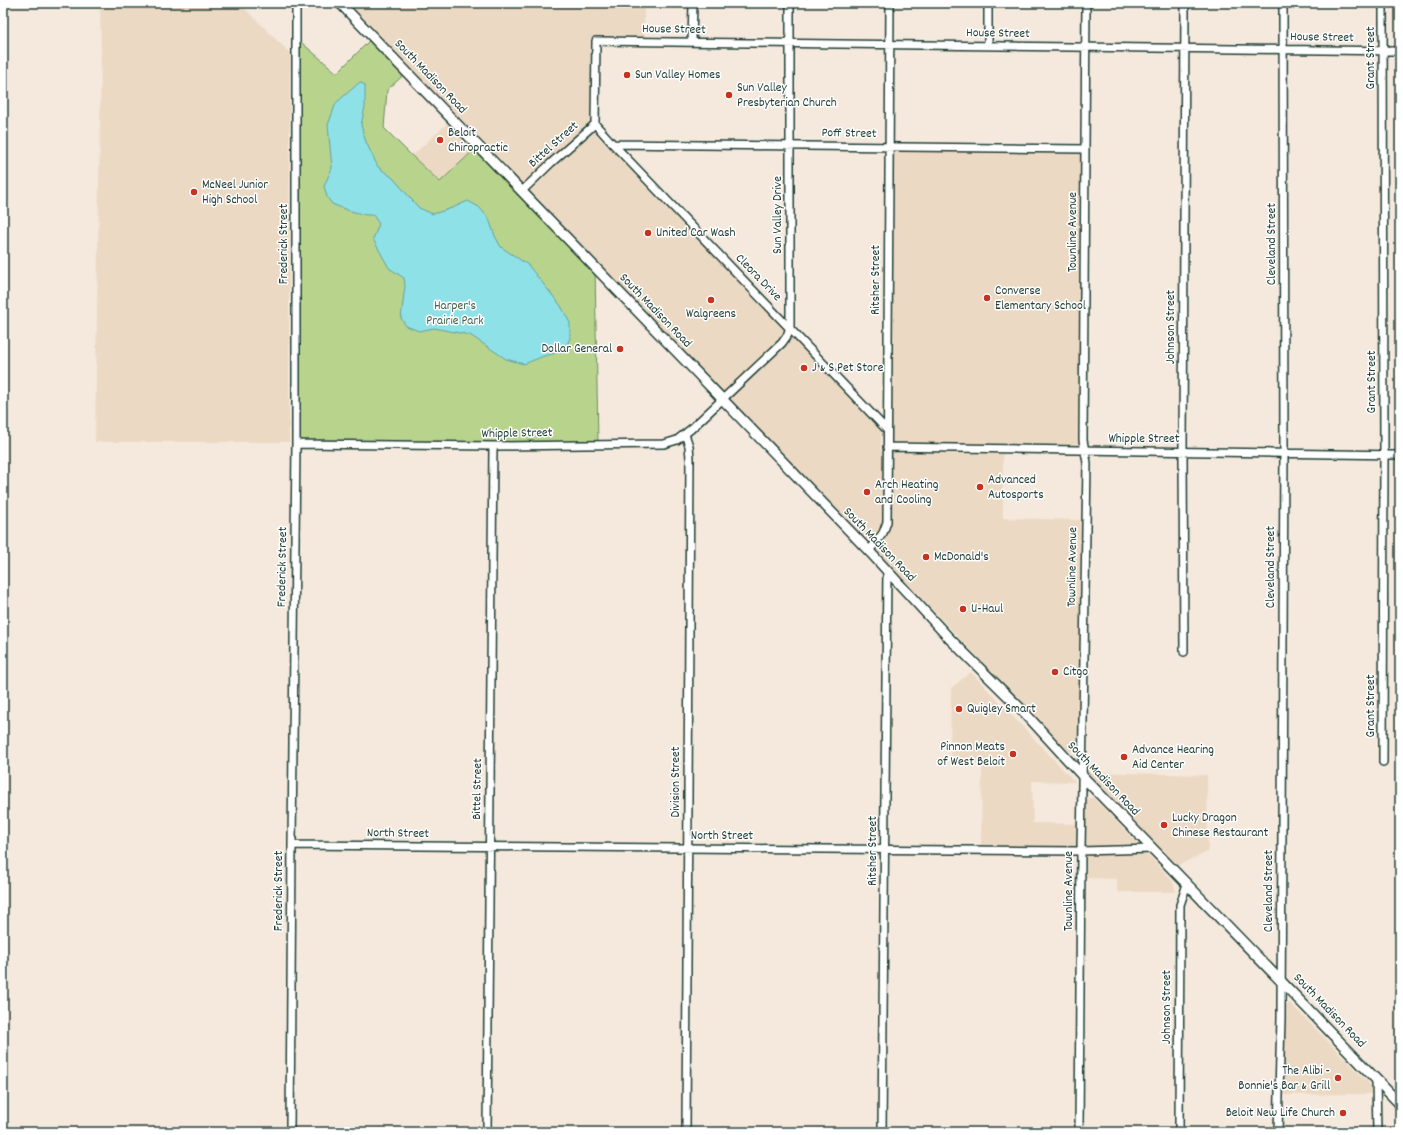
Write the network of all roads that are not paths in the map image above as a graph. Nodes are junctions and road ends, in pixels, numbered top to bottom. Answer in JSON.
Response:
{"nodes":[{"id":1,"x":296,"y":3,"type":"edge"},
{"id":2,"x":340,"y":3,"type":"edge"},
{"id":3,"x":693,"y":3,"type":"edge"},
{"id":4,"x":790,"y":3,"type":"edge"},
{"id":5,"x":890,"y":3,"type":"edge"},
{"id":6,"x":988,"y":3,"type":"edge"},
{"id":7,"x":1086,"y":3,"type":"edge"},
{"id":8,"x":1185,"y":3,"type":"edge"},
{"id":9,"x":1284,"y":3,"type":"edge"},
{"id":10,"x":1382,"y":3,"type":"edge"},
{"id":11,"x":596,"y":41,"type":"joint"},
{"id":12,"x":692,"y":42,"type":"junction"},
{"id":13,"x":790,"y":44,"type":"junction"},
{"id":14,"x":889,"y":45,"type":"junction"},
{"id":15,"x":988,"y":46,"type":"junction"},
{"id":16,"x":1086,"y":47,"type":"junction"},
{"id":17,"x":1185,"y":48,"type":"junction"},
{"id":18,"x":1284,"y":49,"type":"junction"},
{"id":19,"x":1382,"y":51,"type":"junction"},
{"id":20,"x":1400,"y":51,"type":"edge"},
{"id":21,"x":595,"y":124,"type":"junction"},
{"id":22,"x":613,"y":144,"type":"junction"},
{"id":23,"x":790,"y":146,"type":"junction"},
{"id":24,"x":889,"y":147,"type":"junction"},
{"id":25,"x":1085,"y":149,"type":"junction"},
{"id":26,"x":522,"y":191,"type":"junction"},
{"id":27,"x":790,"y":327,"type":"junction"},
{"id":28,"x":722,"y":398,"type":"junction"},
{"id":29,"x":887,"y":430,"type":"junction"},
{"id":30,"x":685,"y":434,"type":"junction"},
{"id":31,"x":296,"y":444,"type":"junction"},
{"id":32,"x":493,"y":446,"type":"junction"},
{"id":33,"x":887,"y":447,"type":"junction"},
{"id":34,"x":1085,"y":450,"type":"junction"},
{"id":35,"x":1183,"y":451,"type":"junction"},
{"id":36,"x":1284,"y":452,"type":"junction"},
{"id":37,"x":1384,"y":454,"type":"junction"},
{"id":38,"x":1400,"y":455,"type":"edge"},
{"id":39,"x":869,"y":552,"type":"junction"},
{"id":40,"x":887,"y":570,"type":"junction"},
{"id":41,"x":1184,"y":652,"type":"dead end"},
{"id":42,"x":1383,"y":762,"type":"dead end"},
{"id":43,"x":1082,"y":775,"type":"junction"},
{"id":44,"x":292,"y":844,"type":"junction"},
{"id":45,"x":490,"y":846,"type":"junction"},
{"id":46,"x":688,"y":847,"type":"junction"},
{"id":47,"x":885,"y":849,"type":"junction"},
{"id":48,"x":1153,"y":849,"type":"junction"},
{"id":49,"x":1081,"y":851,"type":"junction"},
{"id":50,"x":1187,"y":884,"type":"junction"},
{"id":51,"x":1281,"y":981,"type":"junction"},
{"id":52,"x":1376,"y":1079,"type":"junction"},
{"id":53,"x":1400,"y":1104,"type":"edge"},
{"id":54,"x":290,"y":1132,"type":"edge"},
{"id":55,"x":487,"y":1132,"type":"edge"},
{"id":56,"x":686,"y":1132,"type":"edge"},
{"id":57,"x":882,"y":1132,"type":"edge"},
{"id":58,"x":1079,"y":1132,"type":"edge"},
{"id":59,"x":1179,"y":1132,"type":"edge"},
{"id":60,"x":1278,"y":1132,"type":"edge"},
{"id":61,"x":1377,"y":1132,"type":"edge"}],
"edges":[{"from":1,"to":31,"type":"street","name":"Frederick Street"},
{"from":2,"to":26,"type":"main road","name":"South Madison Road"},
{"from":3,"to":12,"type":"street"},
{"from":4,"to":13,"type":"street","name":"Sun Valley Drive"},
{"from":5,"to":14,"type":"street","name":"Ritsher Street"},
{"from":6,"to":15,"type":"street"},
{"from":7,"to":16,"type":"street","name":"Townline Avenue"},
{"from":8,"to":17,"type":"street","name":"Johnson Street"},
{"from":9,"to":18,"type":"street","name":"Cleveland Street"},
{"from":10,"to":19,"type":"street","name":"Grant Street"},
{"from":11,"to":12,"type":"street","name":"House Street"},
{"from":11,"to":21,"type":"street","name":"Bittel Street"},
{"from":12,"to":13,"type":"street","name":"House Street"},
{"from":13,"to":14,"type":"street","name":"House Street"},
{"from":13,"to":23,"type":"street","name":"Sun Valley Drive"},
{"from":14,"to":15,"type":"street","name":"House Street"},
{"from":14,"to":24,"type":"street","name":"Ritsher Street"},
{"from":15,"to":16,"type":"street","name":"House Street"},
{"from":16,"to":17,"type":"street","name":"House Street"},
{"from":16,"to":25,"type":"street","name":"Townline Avenue"},
{"from":17,"to":18,"type":"street","name":"House Street"},
{"from":17,"to":35,"type":"street","name":"Johnson Street"},
{"from":18,"to":19,"type":"street","name":"House Street"},
{"from":18,"to":36,"type":"street","name":"Cleveland Street"},
{"from":19,"to":20,"type":"street","name":"House Street"},
{"from":19,"to":37,"type":"street","name":"Grant Street"},
{"from":21,"to":22,"type":"street","name":"Cleora Drive"},
{"from":21,"to":26,"type":"street","name":"Bittel Street"},
{"from":22,"to":23,"type":"street","name":"Poff Street"},
{"from":22,"to":27,"type":"street","name":"Cleora Drive"},
{"from":23,"to":24,"type":"street","name":"Poff Street"},
{"from":23,"to":27,"type":"street","name":"Sun Valley Drive"},
{"from":24,"to":25,"type":"street","name":"Poff Street"},
{"from":24,"to":29,"type":"street","name":"Ritsher Street"},
{"from":25,"to":34,"type":"street","name":"Townline Avenue"},
{"from":26,"to":28,"type":"main road","name":"South Madison Road"},
{"from":27,"to":28,"type":"street","name":"Sun Valley Drive"},
{"from":27,"to":29,"type":"street","name":"Cleora Drive"},
{"from":28,"to":30,"type":"street","name":"Whipple Street"},
{"from":28,"to":39,"type":"main road","name":"South Madison Road"},
{"from":29,"to":33,"type":"street","name":"Ritsher Street"},
{"from":30,"to":32,"type":"street","name":"Whipple Street"},
{"from":30,"to":46,"type":"street","name":"Division Street"},
{"from":31,"to":32,"type":"street","name":"Whipple Street"},
{"from":31,"to":44,"type":"street","name":"Frederick Street"},
{"from":32,"to":45,"type":"street","name":"Bittel Street"},
{"from":33,"to":34,"type":"street","name":"Whipple Street"},
{"from":33,"to":39,"type":"street","name":"Ritsher Street"},
{"from":34,"to":35,"type":"street","name":"Whipple Street"},
{"from":34,"to":43,"type":"street","name":"Townline Avenue"},
{"from":35,"to":36,"type":"street","name":"Whipple Street"},
{"from":35,"to":41,"type":"street","name":"Johnson Street"},
{"from":36,"to":37,"type":"street","name":"Whipple Street"},
{"from":36,"to":51,"type":"street","name":"Cleveland Street"},
{"from":37,"to":38,"type":"street","name":"Whipple Street"},
{"from":37,"to":42,"type":"street","name":"Grant Street"},
{"from":39,"to":40,"type":"main road","name":"South Madison Road"},
{"from":40,"to":43,"type":"main road","name":"South Madison Road"},
{"from":40,"to":47,"type":"street","name":"Ritsher Street"},
{"from":43,"to":48,"type":"main road","name":"South Madison Road"},
{"from":43,"to":49,"type":"street","name":"Townline Avenue"},
{"from":44,"to":45,"type":"street","name":"North Street"},
{"from":44,"to":54,"type":"street","name":"Frederick Street"},
{"from":45,"to":46,"type":"street","name":"North Street"},
{"from":45,"to":55,"type":"street","name":"Bittel Street"},
{"from":46,"to":47,"type":"street","name":"North Street"},
{"from":46,"to":56,"type":"street","name":"Division Street"},
{"from":47,"to":49,"type":"street","name":"North Street"},
{"from":47,"to":57,"type":"street","name":"Ritsher Street"},
{"from":48,"to":49,"type":"street","name":"North Street"},
{"from":48,"to":50,"type":"main road","name":"South Madison Road"},
{"from":49,"to":58,"type":"street","name":"Townline Avenue"},
{"from":50,"to":51,"type":"main road","name":"South Madison Road"},
{"from":50,"to":59,"type":"street","name":"Johnson Street"},
{"from":51,"to":52,"type":"main road","name":"South Madison Road"},
{"from":51,"to":60,"type":"street","name":"Cleveland Street"},
{"from":52,"to":53,"type":"main road","name":"South Madison Road"},
{"from":52,"to":61,"type":"street"}]}
